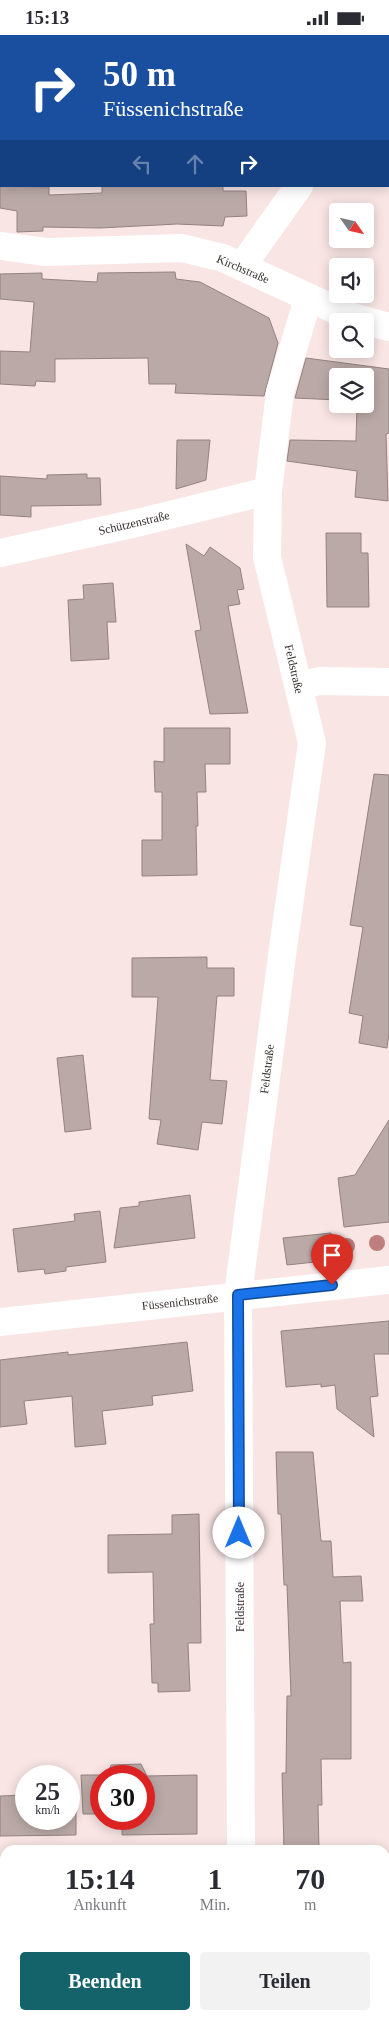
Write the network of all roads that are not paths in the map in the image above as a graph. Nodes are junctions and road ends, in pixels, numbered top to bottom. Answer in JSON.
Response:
{"nodes":[{"id":1,"x":298,"y":187,"type":"edge"},
{"id":2,"x":0,"y":246,"type":"edge"},
{"id":3,"x":242,"y":266,"type":"junction"},
{"id":4,"x":308,"y":299,"type":"junction"},
{"id":5,"x":389,"y":327,"type":"edge"},
{"id":6,"x":268,"y":491,"type":"junction"},
{"id":7,"x":0,"y":553,"type":"edge"},
{"id":8,"x":389,"y":682,"type":"edge"},
{"id":9,"x":298,"y":686,"type":"junction"},
{"id":10,"x":389,"y":1279,"type":"edge"},
{"id":11,"x":238,"y":1295,"type":"junction"},
{"id":12,"x":0,"y":1322,"type":"edge"},
{"id":13,"x":241,"y":1845,"type":"edge"}],
"edges":[{"from":1,"to":3,"type":"street"},
{"from":2,"to":3,"type":"street","name":"Kirchstraße"},
{"from":3,"to":4,"type":"street","name":"Kirchstraße"},
{"from":4,"to":5,"type":"street","name":"Kirchstraße"},
{"from":4,"to":6,"type":"street","name":"Feldstraße"},
{"from":6,"to":7,"type":"street","name":"Schützenstraße"},
{"from":6,"to":9,"type":"street","name":"Feldstraße"},
{"from":8,"to":9,"type":"street"},
{"from":9,"to":11,"type":"street","name":"Feldstraße"},
{"from":10,"to":11,"type":"street","name":"Füssenichstraße"},
{"from":11,"to":12,"type":"street","name":"Füssenichstraße"},
{"from":11,"to":13,"type":"street","name":"Feldstraße"}]}
